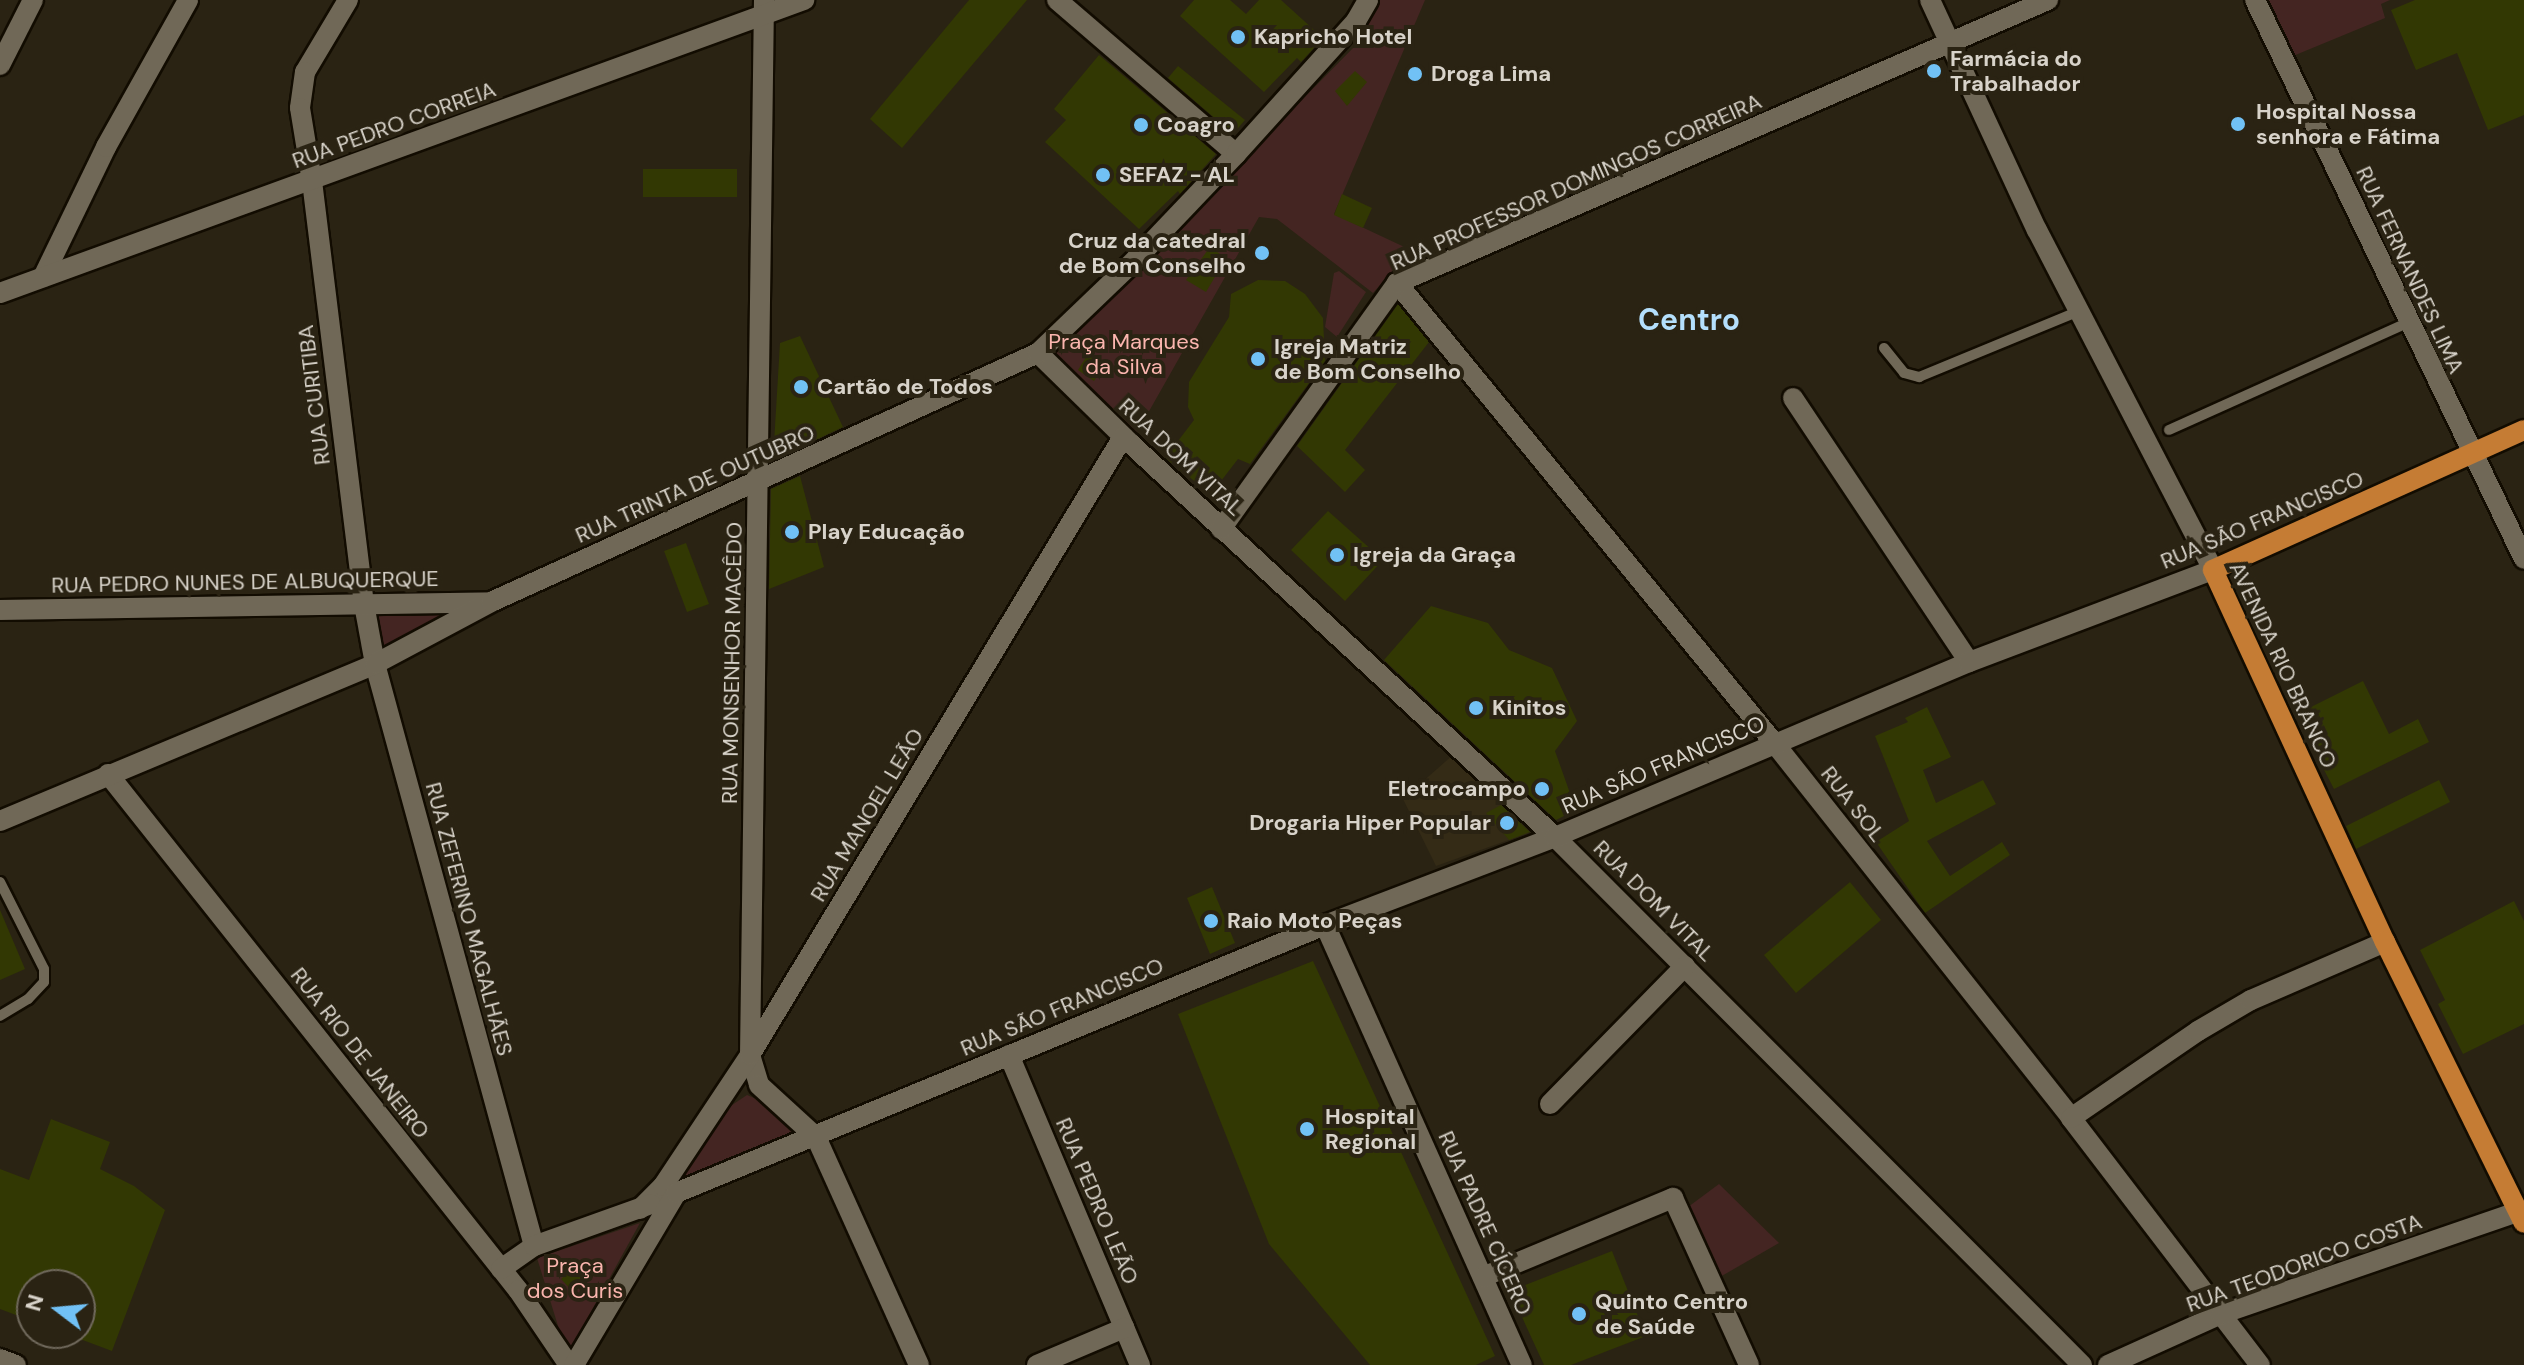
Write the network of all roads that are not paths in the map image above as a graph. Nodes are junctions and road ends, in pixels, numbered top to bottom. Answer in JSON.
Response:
{"nodes":[{"id":1,"x":33,"y":0,"type":"edge"},
{"id":2,"x":188,"y":0,"type":"edge"},
{"id":3,"x":348,"y":0,"type":"edge"},
{"id":4,"x":804,"y":0,"type":"edge"},
{"id":5,"x":1057,"y":0,"type":"edge"},
{"id":6,"x":1368,"y":0,"type":"edge"},
{"id":7,"x":1930,"y":0,"type":"edge"},
{"id":8,"x":2048,"y":0,"type":"edge"},
{"id":9,"x":2255,"y":0,"type":"edge"},
{"id":10,"x":764,"y":8,"type":"edge"},
{"id":11,"x":1950,"y":44,"type":"junction"},
{"id":12,"x":0,"y":65,"type":"edge"},
{"id":13,"x":1236,"y":154,"type":"junction"},
{"id":14,"x":312,"y":181,"type":"junction"},
{"id":15,"x":43,"y":277,"type":"junction"},
{"id":16,"x":1397,"y":283,"type":"junction"},
{"id":17,"x":0,"y":293,"type":"edge"},
{"id":18,"x":2079,"y":311,"type":"junction"},
{"id":19,"x":2409,"y":322,"type":"junction"},
{"id":20,"x":1884,"y":348,"type":"dead end"},
{"id":21,"x":1038,"y":353,"type":"junction"},
{"id":22,"x":1793,"y":398,"type":"dead end"},
{"id":23,"x":2169,"y":430,"type":"dead end"},
{"id":24,"x":2524,"y":430,"type":"edge"},
{"id":25,"x":1123,"y":437,"type":"junction"},
{"id":26,"x":2472,"y":456,"type":"junction"},
{"id":27,"x":759,"y":482,"type":"junction"},
{"id":28,"x":1221,"y":529,"type":"junction"},
{"id":29,"x":2524,"y":559,"type":"edge"},
{"id":30,"x":2213,"y":570,"type":"junction"},
{"id":31,"x":491,"y":602,"type":"junction"},
{"id":32,"x":364,"y":604,"type":"junction"},
{"id":33,"x":0,"y":610,"type":"edge"},
{"id":34,"x":1969,"y":662,"type":"junction"},
{"id":35,"x":375,"y":664,"type":"junction"},
{"id":36,"x":1775,"y":744,"type":"junction"},
{"id":37,"x":108,"y":774,"type":"junction"},
{"id":38,"x":0,"y":821,"type":"edge"},
{"id":39,"x":1555,"y":837,"type":"junction"},
{"id":40,"x":0,"y":882,"type":"edge"},
{"id":41,"x":1325,"y":925,"type":"junction"},
{"id":42,"x":2385,"y":942,"type":"junction"},
{"id":43,"x":1685,"y":966,"type":"junction"},
{"id":44,"x":0,"y":1016,"type":"edge"},
{"id":45,"x":750,"y":1055,"type":"junction"},
{"id":46,"x":1009,"y":1055,"type":"junction"},
{"id":47,"x":1550,"y":1104,"type":"dead end"},
{"id":48,"x":2071,"y":1118,"type":"junction"},
{"id":49,"x":816,"y":1137,"type":"junction"},
{"id":50,"x":676,"y":1193,"type":"junction"},
{"id":51,"x":640,"y":1209,"type":"junction"},
{"id":52,"x":2521,"y":1218,"type":"edge"},
{"id":53,"x":534,"y":1246,"type":"junction"},
{"id":54,"x":501,"y":1269,"type":"junction"},
{"id":55,"x":1483,"y":1277,"type":"junction"},
{"id":56,"x":2221,"y":1314,"type":"junction"},
{"id":57,"x":1124,"y":1328,"type":"junction"},
{"id":58,"x":0,"y":1359,"type":"edge"},
{"id":59,"x":16,"y":1365,"type":"edge"},
{"id":60,"x":571,"y":1365,"type":"edge"},
{"id":61,"x":919,"y":1365,"type":"edge"},
{"id":62,"x":1037,"y":1365,"type":"edge"},
{"id":63,"x":1140,"y":1365,"type":"edge"},
{"id":64,"x":1522,"y":1365,"type":"edge"},
{"id":65,"x":1749,"y":1365,"type":"edge"},
{"id":66,"x":2082,"y":1365,"type":"edge"},
{"id":67,"x":2108,"y":1365,"type":"edge"},
{"id":68,"x":2260,"y":1365,"type":"edge"}],
"edges":[{"from":1,"to":12,"type":"street"},
{"from":2,"to":15,"type":"street"},
{"from":3,"to":14,"type":"street","name":"RUA CURITIBA"},
{"from":4,"to":10,"type":"street","name":"RUA PEDRO CORREIA"},
{"from":5,"to":13,"type":"street"},
{"from":6,"to":13,"type":"street","name":"RUA TRINTA DE OUTUBRO"},
{"from":7,"to":11,"type":"street","name":"AVENIDA RIO BRANCO"},
{"from":8,"to":11,"type":"street","name":"RUA PROFESSOR DOMINGOS CORREIRA"},
{"from":9,"to":19,"type":"street","name":"RUA FERNANDES LIMA"},
{"from":10,"to":14,"type":"street","name":"RUA PEDRO CORREIA"},
{"from":10,"to":27,"type":"street","name":"RUA MONSENHOR MACÊDO"},
{"from":11,"to":16,"type":"street","name":"RUA PROFESSOR DOMINGOS CORREIRA"},
{"from":11,"to":18,"type":"street","name":"AVENIDA RIO BRANCO"},
{"from":13,"to":21,"type":"street","name":"RUA TRINTA DE OUTUBRO"},
{"from":14,"to":15,"type":"street","name":"RUA PEDRO CORREIA"},
{"from":14,"to":32,"type":"street","name":"RUA CURITIBA"},
{"from":15,"to":17,"type":"street","name":"RUA PEDRO CORREIA"},
{"from":16,"to":28,"type":"street","name":"RUA PROFESSOR DOMINGOS CORREIRA"},
{"from":16,"to":36,"type":"street","name":"RUA SOL"},
{"from":18,"to":20,"type":"lane"},
{"from":18,"to":30,"type":"street","name":"AVENIDA RIO BRANCO"},
{"from":19,"to":23,"type":"lane"},
{"from":19,"to":26,"type":"street","name":"RUA FERNANDES LIMA"},
{"from":21,"to":25,"type":"street","name":"RUA DOM VITAL"},
{"from":21,"to":27,"type":"street","name":"RUA TRINTA DE OUTUBRO"},
{"from":22,"to":34,"type":"street"},
{"from":24,"to":26,"type":"main road","name":"RUA SÃO FRANCISCO"},
{"from":25,"to":28,"type":"street","name":"RUA DOM VITAL"},
{"from":25,"to":45,"type":"street","name":"RUA MANOEL LEÃO"},
{"from":26,"to":29,"type":"street","name":"RUA FERNANDES LIMA"},
{"from":26,"to":30,"type":"main road","name":"RUA SÃO FRANCISCO"},
{"from":27,"to":31,"type":"street","name":"RUA TRINTA DE OUTUBRO"},
{"from":27,"to":45,"type":"street","name":"RUA MONSENHOR MACÊDO"},
{"from":28,"to":39,"type":"street","name":"RUA DOM VITAL"},
{"from":30,"to":34,"type":"street","name":"RUA SÃO FRANCISCO"},
{"from":30,"to":42,"type":"main road","name":"AVENIDA RIO BRANCO"},
{"from":31,"to":32,"type":"street","name":"RUA PEDRO NUNES DE ALBUQUERQUE"},
{"from":31,"to":35,"type":"street","name":"RUA TRINTA DE OUTUBRO"},
{"from":32,"to":33,"type":"street","name":"RUA PEDRO NUNES DE ALBUQUERQUE"},
{"from":32,"to":35,"type":"street","name":"RUA ZEFERINO MAGALHÃES"},
{"from":34,"to":36,"type":"street","name":"RUA SÃO FRANCISCO"},
{"from":35,"to":37,"type":"street","name":"RUA TRINTA DE OUTUBRO"},
{"from":35,"to":53,"type":"street","name":"RUA ZEFERINO MAGALHÃES"},
{"from":36,"to":39,"type":"street","name":"RUA SÃO FRANCISCO"},
{"from":36,"to":48,"type":"street","name":"RUA SOL"},
{"from":37,"to":38,"type":"street","name":"RUA TRINTA DE OUTUBRO"},
{"from":37,"to":54,"type":"street","name":"RUA RIO DE JANEIRO"},
{"from":39,"to":41,"type":"street","name":"RUA SÃO FRANCISCO"},
{"from":39,"to":43,"type":"street","name":"RUA DOM VITAL"},
{"from":40,"to":44,"type":"lane"},
{"from":41,"to":46,"type":"street","name":"RUA SÃO FRANCISCO"},
{"from":41,"to":55,"type":"street","name":"RUA PADRE CÍCERO"},
{"from":42,"to":48,"type":"street"},
{"from":42,"to":52,"type":"main road","name":"AVENIDA RIO BRANCO"},
{"from":43,"to":47,"type":"street"},
{"from":43,"to":66,"type":"street","name":"RUA DOM VITAL"},
{"from":45,"to":49,"type":"street","name":"RUA MONSENHOR MACÊDO"},
{"from":45,"to":51,"type":"street","name":"RUA MANOEL LEÃO"},
{"from":46,"to":49,"type":"street","name":"RUA SÃO FRANCISCO"},
{"from":46,"to":57,"type":"street","name":"RUA PEDRO LEÃO"},
{"from":48,"to":56,"type":"street","name":"RUA SOL"},
{"from":49,"to":50,"type":"street","name":"RUA SÃO FRANCISCO"},
{"from":49,"to":61,"type":"street"},
{"from":50,"to":51,"type":"street","name":"RUA SÃO FRANCISCO"},
{"from":50,"to":60,"type":"street"},
{"from":51,"to":53,"type":"street","name":"RUA SÃO FRANCISCO"},
{"from":52,"to":56,"type":"street","name":"RUA TEODORICO COSTA"},
{"from":53,"to":54,"type":"street","name":"RUA SÃO FRANCISCO"},
{"from":54,"to":60,"type":"street","name":"RUA RIO DE JANEIRO"},
{"from":55,"to":64,"type":"street","name":"RUA PADRE CÍCERO"},
{"from":55,"to":65,"type":"street"},
{"from":56,"to":67,"type":"street","name":"RUA TEODORICO COSTA"},
{"from":56,"to":68,"type":"street","name":"RUA SOL"},
{"from":57,"to":62,"type":"street"},
{"from":57,"to":63,"type":"street","name":"RUA PEDRO LEÃO"},
{"from":58,"to":59,"type":"street"}]}
